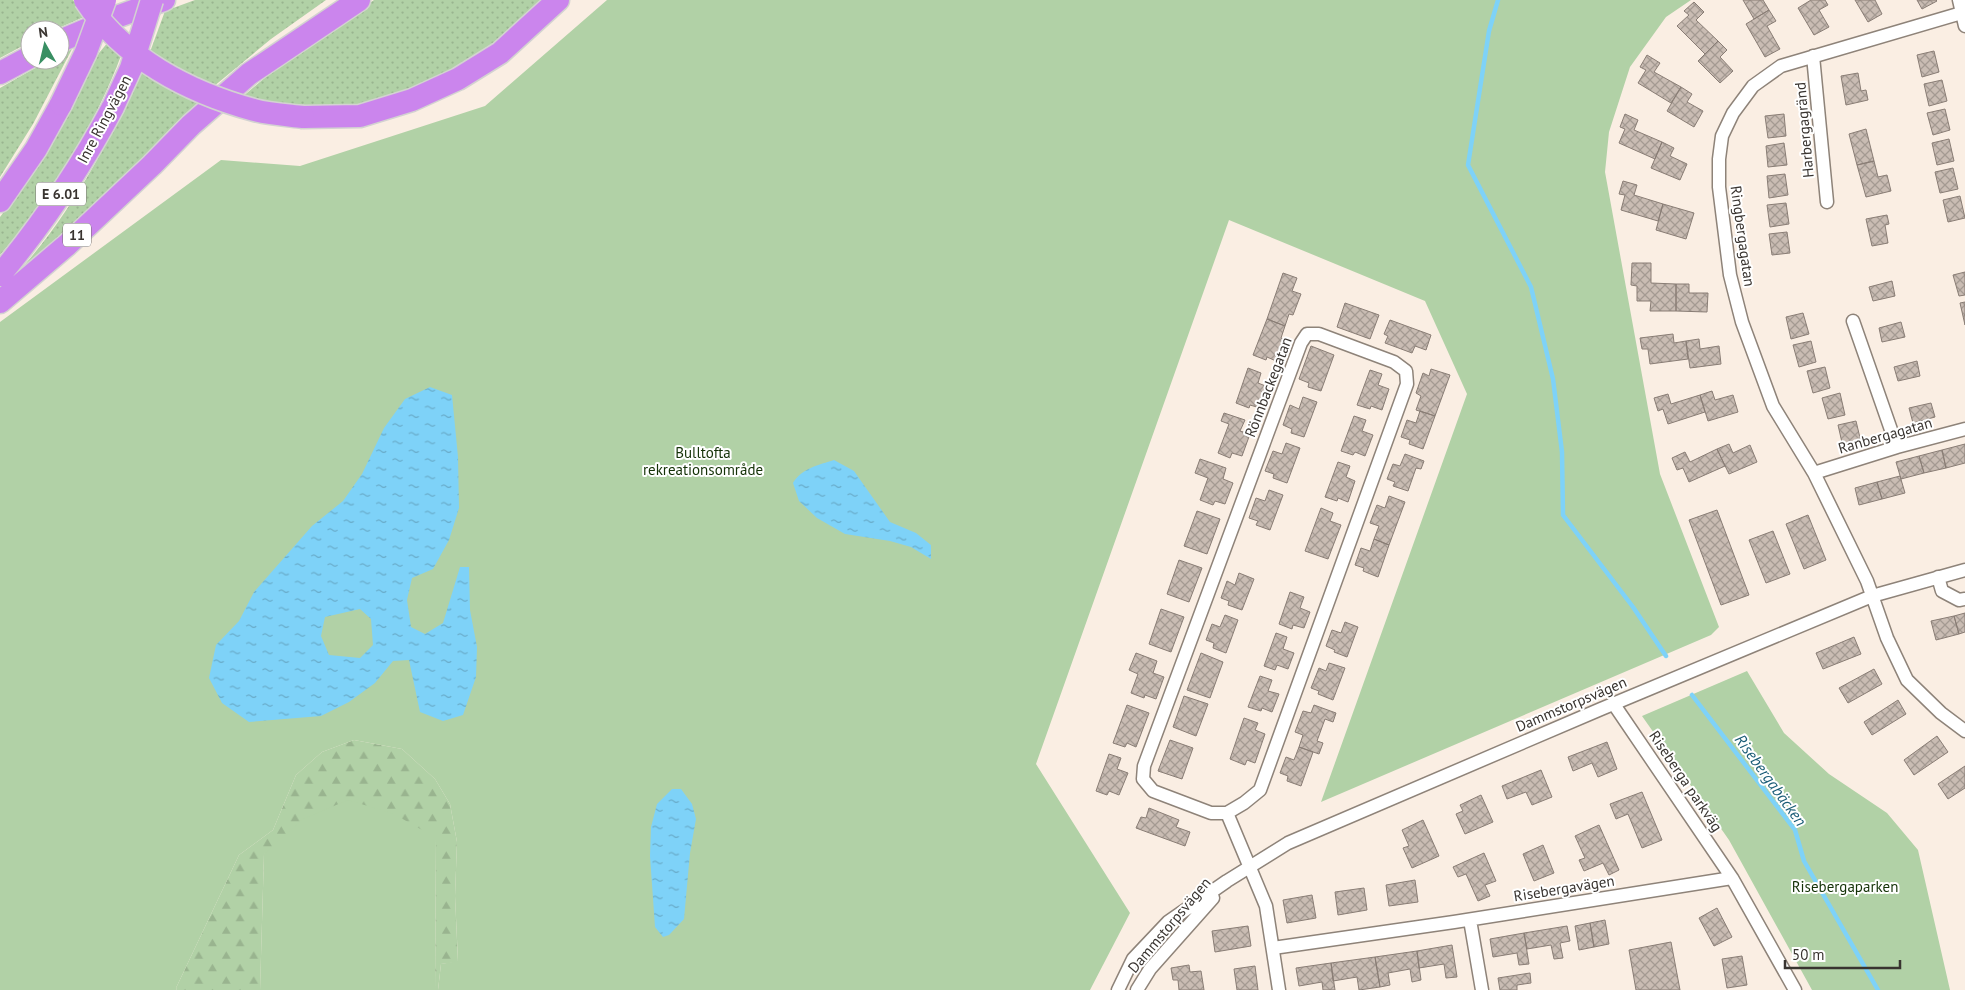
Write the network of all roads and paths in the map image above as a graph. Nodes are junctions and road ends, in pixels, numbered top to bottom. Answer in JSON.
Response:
{"nodes":[{"id":1,"x":85,"y":0,"type":"edge"},
{"id":2,"x":105,"y":0,"type":"edge"},
{"id":3,"x":152,"y":0,"type":"edge"},
{"id":4,"x":164,"y":0,"type":"edge"},
{"id":5,"x":359,"y":0,"type":"edge"},
{"id":6,"x":558,"y":0,"type":"edge"},
{"id":7,"x":1962,"y":8,"type":"edge"},
{"id":8,"x":1965,"y":26,"type":"edge"},
{"id":9,"x":70,"y":37,"type":"edge"},
{"id":10,"x":1813,"y":56,"type":"junction"},
{"id":11,"x":20,"y":62,"type":"edge"},
{"id":12,"x":0,"y":73,"type":"edge"},
{"id":13,"x":0,"y":201,"type":"edge"},
{"id":14,"x":1827,"y":202,"type":"dead end"},
{"id":15,"x":0,"y":275,"type":"edge"},
{"id":16,"x":0,"y":302,"type":"edge"},
{"id":17,"x":1853,"y":321,"type":"dead end"},
{"id":18,"x":1965,"y":430,"type":"edge"},
{"id":19,"x":1897,"y":447,"type":"junction"},
{"id":20,"x":1814,"y":472,"type":"junction"},
{"id":21,"x":1965,"y":570,"type":"edge"},
{"id":22,"x":1938,"y":577,"type":"junction"},
{"id":23,"x":1872,"y":596,"type":"junction"},
{"id":24,"x":1965,"y":599,"type":"edge"},
{"id":25,"x":1613,"y":704,"type":"junction"},
{"id":26,"x":1965,"y":731,"type":"edge"},
{"id":27,"x":1228,"y":812,"type":"junction"},
{"id":28,"x":1250,"y":867,"type":"junction"},
{"id":29,"x":1732,"y":878,"type":"junction"},
{"id":30,"x":1227,"y":881,"type":"junction"},
{"id":31,"x":1470,"y":920,"type":"junction"},
{"id":32,"x":1273,"y":948,"type":"junction"},
{"id":33,"x":1118,"y":990,"type":"edge"},
{"id":34,"x":1137,"y":990,"type":"edge"},
{"id":35,"x":1279,"y":990,"type":"edge"},
{"id":36,"x":1482,"y":990,"type":"edge"},
{"id":37,"x":1795,"y":990,"type":"edge"}],
"edges":[{"from":1,"to":6,"type":"highway","bridge":true},
{"from":2,"to":13,"type":"highway","number":"E 6.01","bridge":true},
{"from":3,"to":15,"type":"highway","name":"Inre Ringvägen","number":"E 6.01","bridge":true},
{"from":4,"to":9,"type":"highway"},
{"from":5,"to":16,"type":"highway","number":"11"},
{"from":7,"to":8,"type":"street"},
{"from":7,"to":10,"type":"street","name":"Ringbergagatan"},
{"from":10,"to":14,"type":"street","name":"Harbergagränd"},
{"from":10,"to":20,"type":"street","name":"Ringbergagatan"},
{"from":11,"to":12,"type":"highway"},
{"from":17,"to":19,"type":"street"},
{"from":18,"to":19,"type":"street","name":"Ranbergagatan"},
{"from":19,"to":20,"type":"street","name":"Ranbergagatan"},
{"from":20,"to":23,"type":"street","name":"Ringbergagatan"},
{"from":21,"to":22,"type":"street","name":"Dammstorpsvägen"},
{"from":22,"to":23,"type":"street","name":"Dammstorpsvägen"},
{"from":22,"to":24,"type":"street"},
{"from":23,"to":25,"type":"street","name":"Dammstorpsvägen"},
{"from":23,"to":26,"type":"street","name":"Ringbergagatan"},
{"from":25,"to":28,"type":"street","name":"Dammstorpsvägen"},
{"from":25,"to":29,"type":"street","name":"Riseberga parkväg"},
{"from":27,"to":27,"type":"street","name":"Rönnbackegatan"},
{"from":27,"to":28,"type":"street"},
{"from":28,"to":30,"type":"street","name":"Dammstorpsvägen"},
{"from":28,"to":32,"type":"street"},
{"from":29,"to":31,"type":"street","name":"Risebergavägen"},
{"from":29,"to":37,"type":"street"},
{"from":30,"to":33,"type":"street","name":"Dammstorpsvägen"},
{"from":30,"to":34,"type":"street","name":"Dammstorpsvägen"},
{"from":31,"to":32,"type":"street","name":"Risebergavägen"},
{"from":31,"to":36,"type":"street"},
{"from":32,"to":35,"type":"street"}]}
